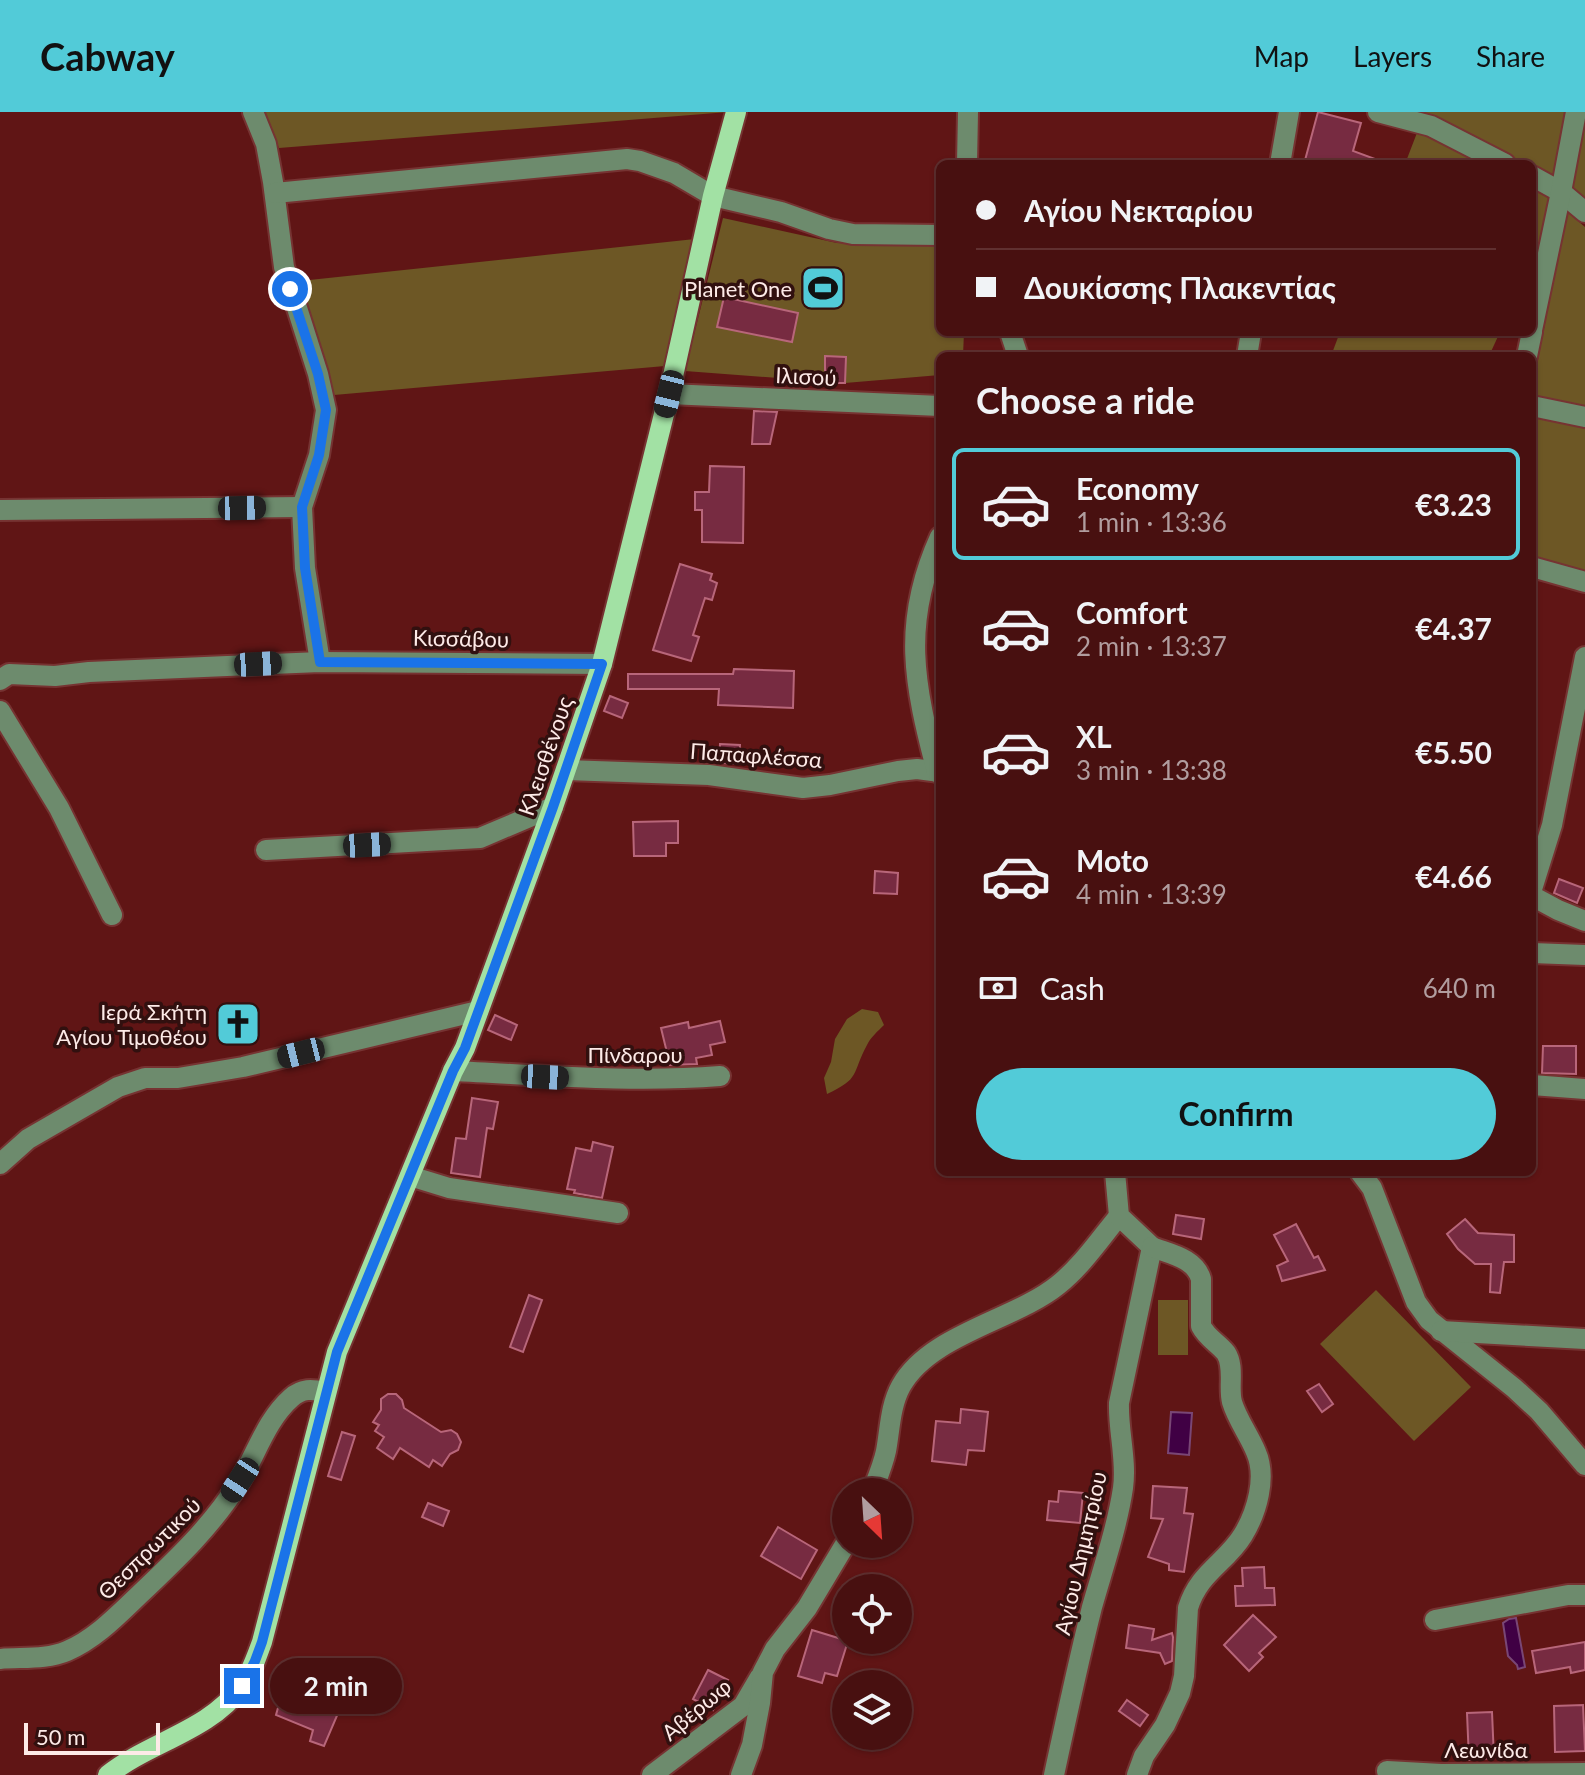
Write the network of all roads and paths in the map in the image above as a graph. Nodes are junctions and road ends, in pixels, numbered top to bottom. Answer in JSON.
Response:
{"nodes":[{"id":1,"x":253,"y":112,"type":"edge"},
{"id":2,"x":736,"y":112,"type":"edge"},
{"id":3,"x":968,"y":112,"type":"edge"},
{"id":4,"x":1289,"y":112,"type":"edge"},
{"id":5,"x":1378,"y":112,"type":"edge"},
{"id":6,"x":1576,"y":112,"type":"edge"},
{"id":7,"x":967,"y":160,"type":"edge"},
{"id":8,"x":1281,"y":160,"type":"edge"},
{"id":9,"x":1497,"y":160,"type":"edge"},
{"id":10,"x":1536,"y":178,"type":"edge"},
{"id":11,"x":1561,"y":192,"type":"junction"},
{"id":12,"x":275,"y":193,"type":"junction"},
{"id":13,"x":713,"y":196,"type":"junction"},
{"id":14,"x":1585,"y":212,"type":"edge"},
{"id":15,"x":936,"y":235,"type":"edge"},
{"id":16,"x":1536,"y":312,"type":"edge"},
{"id":17,"x":669,"y":394,"type":"junction"},
{"id":18,"x":936,"y":406,"type":"edge"},
{"id":19,"x":1536,"y":407,"type":"edge"},
{"id":20,"x":1585,"y":417,"type":"edge"},
{"id":21,"x":302,"y":507,"type":"junction"},
{"id":22,"x":0,"y":510,"type":"edge"},
{"id":23,"x":936,"y":547,"type":"edge"},
{"id":24,"x":1536,"y":568,"type":"edge"},
{"id":25,"x":1585,"y":582,"type":"edge"},
{"id":26,"x":1585,"y":657,"type":"edge"},
{"id":27,"x":320,"y":662,"type":"junction"},
{"id":28,"x":602,"y":664,"type":"junction"},
{"id":29,"x":0,"y":680,"type":"edge"},
{"id":30,"x":0,"y":711,"type":"edge"},
{"id":31,"x":936,"y":765,"type":"edge"},
{"id":32,"x":566,"y":770,"type":"junction"},
{"id":33,"x":936,"y":772,"type":"edge"},
{"id":34,"x":553,"y":807,"type":"junction"},
{"id":35,"x":266,"y":850,"type":"dead end"},
{"id":36,"x":1536,"y":876,"type":"edge"},
{"id":37,"x":1536,"y":898,"type":"edge"},
{"id":38,"x":112,"y":915,"type":"dead end"},
{"id":39,"x":1585,"y":921,"type":"edge"},
{"id":40,"x":1536,"y":953,"type":"edge"},
{"id":41,"x":1585,"y":955,"type":"edge"},
{"id":42,"x":478,"y":1011,"type":"junction"},
{"id":43,"x":453,"y":1071,"type":"junction"},
{"id":44,"x":720,"y":1076,"type":"dead end"},
{"id":45,"x":1536,"y":1085,"type":"edge"},
{"id":46,"x":1585,"y":1089,"type":"edge"},
{"id":47,"x":0,"y":1164,"type":"edge"},
{"id":48,"x":410,"y":1176,"type":"junction"},
{"id":49,"x":1115,"y":1176,"type":"edge"},
{"id":50,"x":1363,"y":1176,"type":"edge"},
{"id":51,"x":618,"y":1213,"type":"dead end"},
{"id":52,"x":1119,"y":1216,"type":"junction"},
{"id":53,"x":1152,"y":1247,"type":"junction"},
{"id":54,"x":1441,"y":1331,"type":"junction"},
{"id":55,"x":1585,"y":1339,"type":"edge"},
{"id":56,"x":325,"y":1392,"type":"junction"},
{"id":57,"x":1584,"y":1461,"type":"edge"},
{"id":58,"x":877,"y":1478,"type":"edge"},
{"id":59,"x":837,"y":1558,"type":"edge"},
{"id":60,"x":1585,"y":1595,"type":"edge"},
{"id":61,"x":1435,"y":1620,"type":"dead end"},
{"id":62,"x":0,"y":1659,"type":"edge"},
{"id":63,"x":763,"y":1672,"type":"junction"},
{"id":64,"x":1387,"y":1771,"type":"dead end"},
{"id":65,"x":743,"y":1773,"type":"edge"},
{"id":66,"x":1585,"y":1773,"type":"edge"},
{"id":67,"x":108,"y":1775,"type":"edge"},
{"id":68,"x":652,"y":1775,"type":"edge"},
{"id":69,"x":1054,"y":1775,"type":"edge"},
{"id":70,"x":1137,"y":1775,"type":"edge"}],
"edges":[{"from":1,"to":12,"type":"street"},
{"from":2,"to":13,"type":"main road","name":"Κλεισθένους"},
{"from":3,"to":7,"type":"street"},
{"from":4,"to":8,"type":"street"},
{"from":5,"to":9,"type":"street"},
{"from":6,"to":11,"type":"street"},
{"from":10,"to":11,"type":"street"},
{"from":11,"to":14,"type":"street"},
{"from":11,"to":16,"type":"street"},
{"from":12,"to":13,"type":"street"},
{"from":12,"to":21,"type":"street"},
{"from":13,"to":15,"type":"street"},
{"from":13,"to":17,"type":"main road","name":"Κλεισθένους"},
{"from":17,"to":18,"type":"street","name":"Ιλισού"},
{"from":17,"to":28,"type":"main road","name":"Κλεισθένους"},
{"from":19,"to":20,"type":"street"},
{"from":21,"to":22,"type":"street"},
{"from":21,"to":27,"type":"street"},
{"from":23,"to":31,"type":"street"},
{"from":24,"to":25,"type":"street"},
{"from":26,"to":36,"type":"street"},
{"from":27,"to":28,"type":"street","name":"Κισσάβου"},
{"from":27,"to":29,"type":"street","name":"Κισσάβου"},
{"from":28,"to":32,"type":"main road","name":"Κλεισθένους"},
{"from":30,"to":38,"type":"street"},
{"from":32,"to":33,"type":"street","name":"Παπαφλέσσα"},
{"from":32,"to":34,"type":"main road","name":"Κλεισθένους"},
{"from":34,"to":35,"type":"street"},
{"from":34,"to":42,"type":"main road","name":"Κλεισθένους"},
{"from":37,"to":39,"type":"street"},
{"from":40,"to":41,"type":"street"},
{"from":42,"to":43,"type":"main road","name":"Κλεισθένους"},
{"from":42,"to":47,"type":"street"},
{"from":43,"to":44,"type":"street","name":"Πίνδαρου"},
{"from":43,"to":48,"type":"main road","name":"Κλεισθένους"},
{"from":45,"to":46,"type":"street"},
{"from":48,"to":51,"type":"street"},
{"from":48,"to":56,"type":"main road","name":"Κλεισθένους"},
{"from":49,"to":52,"type":"street"},
{"from":50,"to":54,"type":"street"},
{"from":52,"to":53,"type":"street"},
{"from":52,"to":58,"type":"street"},
{"from":53,"to":69,"type":"street","name":"Αγίου Δημητρίου"},
{"from":53,"to":70,"type":"street"},
{"from":54,"to":55,"type":"street"},
{"from":54,"to":57,"type":"street"},
{"from":56,"to":62,"type":"street","name":"Θεσπρωτικού"},
{"from":56,"to":67,"type":"main road","name":"Κλεισθένους"},
{"from":59,"to":63,"type":"street","name":"Αβέρωφ"},
{"from":60,"to":61,"type":"street"},
{"from":63,"to":65,"type":"street"},
{"from":63,"to":68,"type":"street","name":"Αβέρωφ"},
{"from":64,"to":66,"type":"street","name":"Λεωνίδα"}]}
